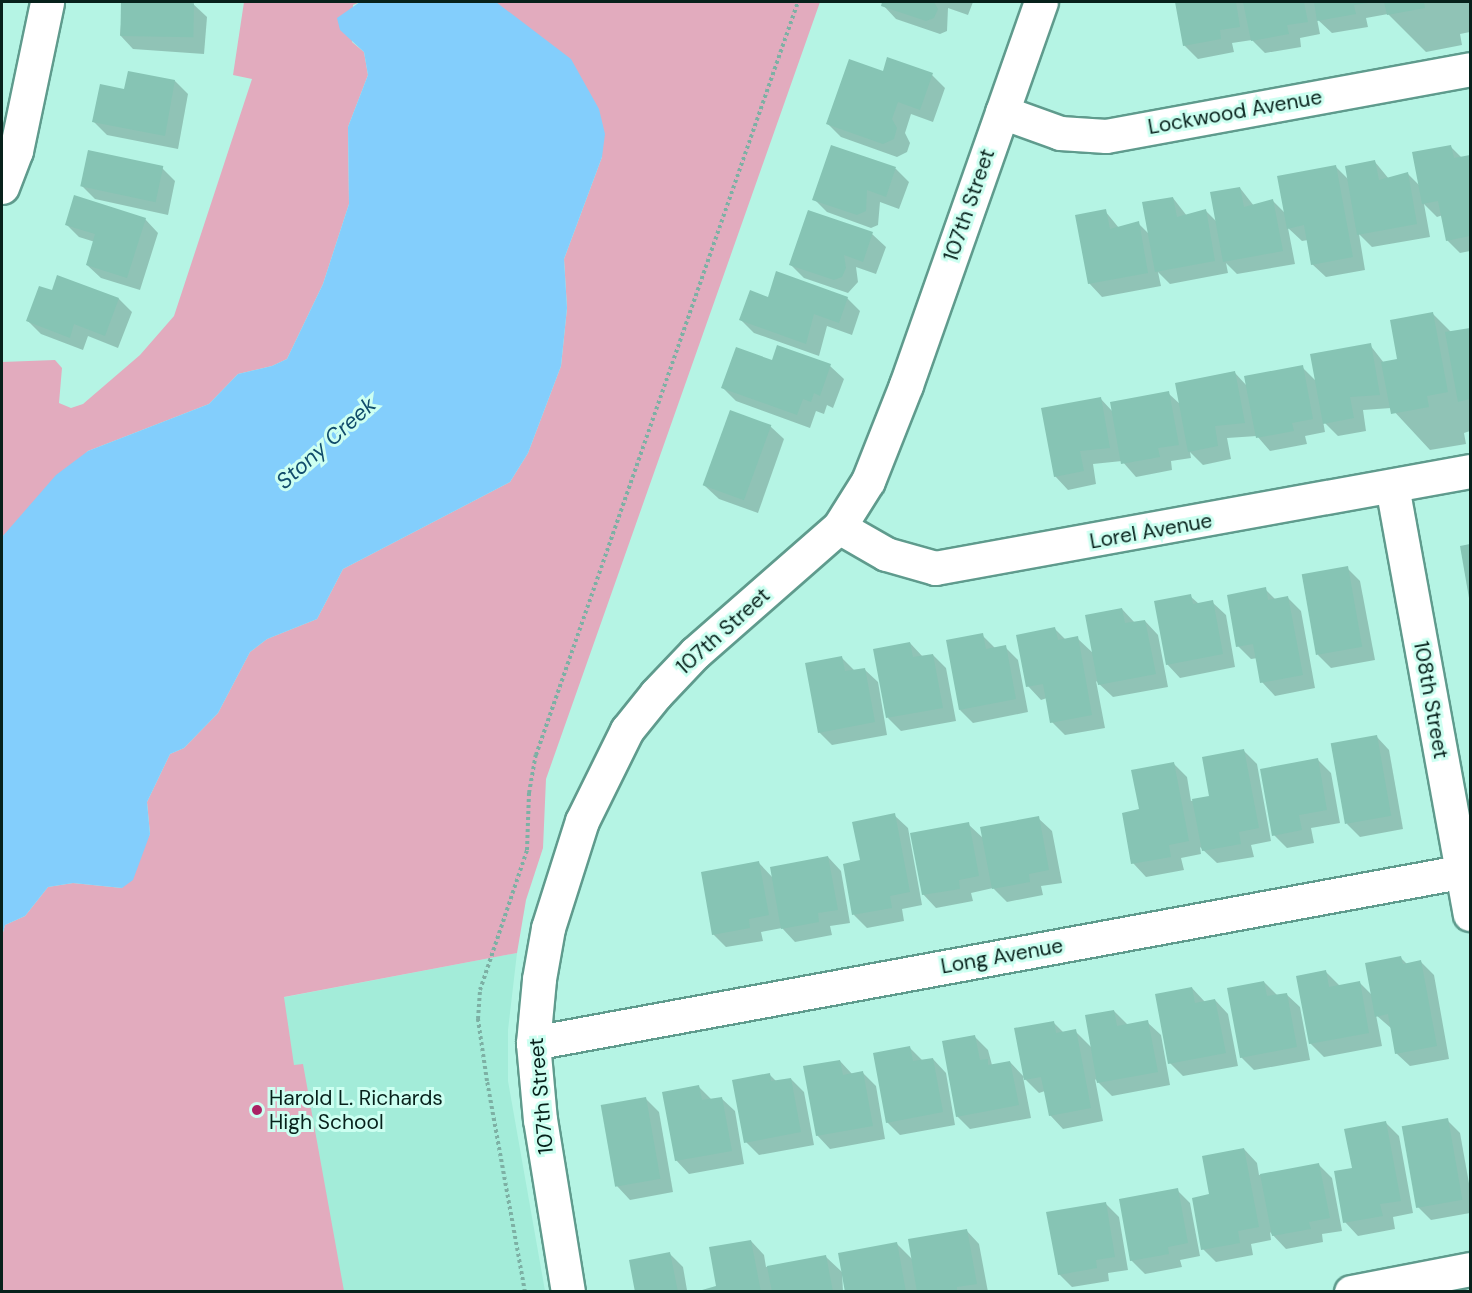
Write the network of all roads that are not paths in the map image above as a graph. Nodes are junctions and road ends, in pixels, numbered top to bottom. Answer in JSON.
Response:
{"nodes":[{"id":1,"x":47,"y":2,"type":"edge"},
{"id":2,"x":1041,"y":2,"type":"edge"},
{"id":3,"x":1470,"y":69,"type":"edge"},
{"id":4,"x":1002,"y":112,"type":"junction"},
{"id":5,"x":2,"y":187,"type":"edge"},
{"id":6,"x":1470,"y":471,"type":"edge"},
{"id":7,"x":1392,"y":486,"type":"junction"},
{"id":8,"x":839,"y":527,"type":"junction"},
{"id":9,"x":1466,"y":871,"type":"edge"},
{"id":10,"x":1470,"y":914,"type":"edge"},
{"id":11,"x":534,"y":1043,"type":"junction"},
{"id":12,"x":1470,"y":1269,"type":"edge"},
{"id":13,"x":568,"y":1292,"type":"edge"},
{"id":14,"x":1351,"y":1292,"type":"edge"}],
"edges":[{"from":1,"to":5,"type":"street"},
{"from":2,"to":4,"type":"street","name":"107th Street"},
{"from":3,"to":4,"type":"street","name":"Lockwood Avenue"},
{"from":4,"to":8,"type":"street","name":"107th Street"},
{"from":6,"to":7,"type":"street","name":"Lorel Avenue"},
{"from":7,"to":8,"type":"street","name":"Lorel Avenue"},
{"from":7,"to":9,"type":"street","name":"108th Street"},
{"from":8,"to":11,"type":"street","name":"107th Street"},
{"from":9,"to":10,"type":"street","name":"108th Street"},
{"from":9,"to":11,"type":"street","name":"Long Avenue"},
{"from":11,"to":13,"type":"street","name":"107th Street"},
{"from":12,"to":14,"type":"street"}]}
